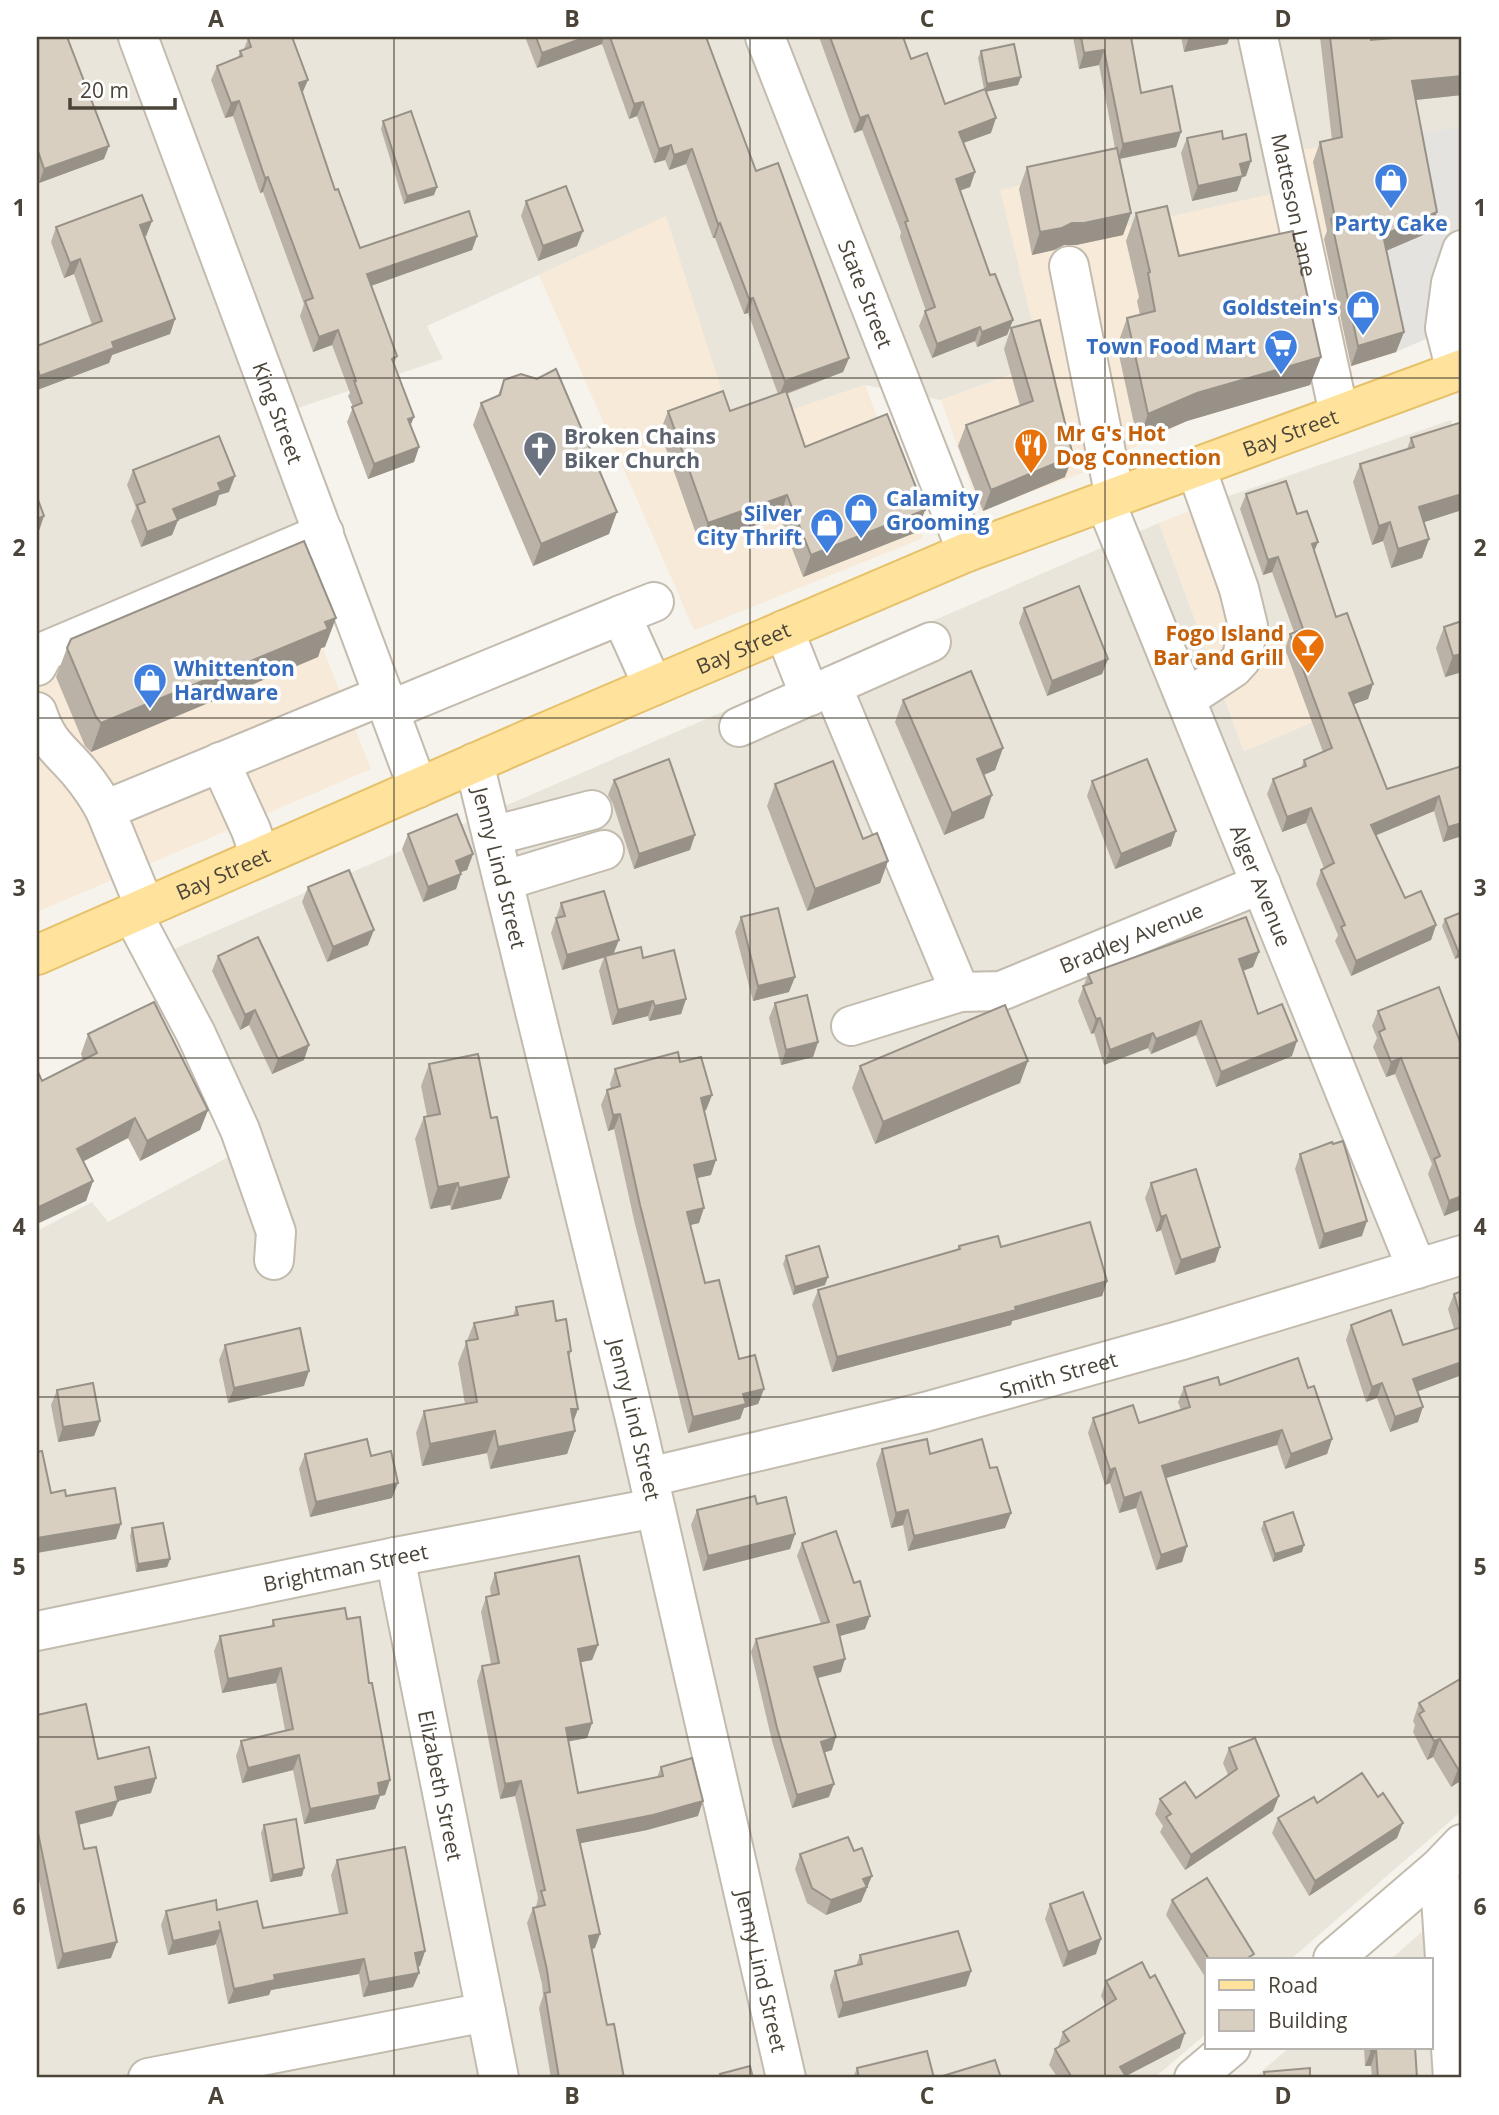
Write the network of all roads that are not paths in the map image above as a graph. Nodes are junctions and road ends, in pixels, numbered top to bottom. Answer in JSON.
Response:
{"nodes":[{"id":1,"x":138,"y":37,"type":"edge"},
{"id":2,"x":765,"y":37,"type":"edge"},
{"id":3,"x":1258,"y":37,"type":"edge"},
{"id":4,"x":1462,"y":250,"type":"edge"},
{"id":5,"x":1069,"y":267,"type":"dead end"},
{"id":6,"x":1459,"y":370,"type":"edge"},
{"id":7,"x":1339,"y":414,"type":"junction"},
{"id":8,"x":1196,"y":468,"type":"junction"},
{"id":9,"x":1110,"y":500,"type":"junction"},
{"id":10,"x":324,"y":533,"type":"junction"},
{"id":11,"x":967,"y":552,"type":"junction"},
{"id":12,"x":784,"y":630,"type":"junction"},
{"id":13,"x":931,"y":642,"type":"dead end"},
{"id":14,"x":37,"y":666,"type":"edge"},
{"id":15,"x":653,"y":686,"type":"junction"},
{"id":16,"x":821,"y":691,"type":"junction"},
{"id":17,"x":1186,"y":699,"type":"junction"},
{"id":18,"x":387,"y":702,"type":"junction"},
{"id":19,"x":37,"y":712,"type":"edge"},
{"id":20,"x":739,"y":727,"type":"dead end"},
{"id":21,"x":220,"y":762,"type":"junction"},
{"id":22,"x":474,"y":763,"type":"junction"},
{"id":23,"x":418,"y":788,"type":"junction"},
{"id":24,"x":105,"y":810,"type":"junction"},
{"id":25,"x":592,"y":810,"type":"dead end"},
{"id":26,"x":492,"y":836,"type":"junction"},
{"id":27,"x":604,"y":850,"type":"dead end"},
{"id":28,"x":260,"y":857,"type":"junction"},
{"id":29,"x":503,"y":881,"type":"junction"},
{"id":30,"x":1261,"y":884,"type":"junction"},
{"id":31,"x":139,"y":910,"type":"junction"},
{"id":32,"x":37,"y":955,"type":"edge"},
{"id":33,"x":960,"y":992,"type":"junction"},
{"id":34,"x":851,"y":1026,"type":"dead end"},
{"id":35,"x":1462,"y":1255,"type":"edge"},
{"id":36,"x":274,"y":1260,"type":"dead end"},
{"id":37,"x":1417,"y":1269,"type":"junction"},
{"id":38,"x":652,"y":1493,"type":"junction"},
{"id":39,"x":396,"y":1558,"type":"junction"},
{"id":40,"x":37,"y":1630,"type":"edge"},
{"id":41,"x":1451,"y":1856,"type":"edge"},
{"id":42,"x":1334,"y":1958,"type":"edge"},
{"id":43,"x":486,"y":2012,"type":"junction"},
{"id":44,"x":1230,"y":2048,"type":"edge"},
{"id":45,"x":148,"y":2078,"type":"edge"},
{"id":46,"x":499,"y":2078,"type":"edge"},
{"id":47,"x":786,"y":2078,"type":"edge"},
{"id":48,"x":1194,"y":2078,"type":"edge"},
{"id":49,"x":1453,"y":2078,"type":"edge"}],
"edges":[{"from":1,"to":10,"type":"street","name":"King Street"},
{"from":2,"to":11,"type":"street","name":"State Street"},
{"from":3,"to":7,"type":"street","name":"Matteson Lane"},
{"from":4,"to":6,"type":"street"},
{"from":5,"to":9,"type":"street","name":"Alger Avenue"},
{"from":6,"to":7,"type":"main road","name":"Bay Street"},
{"from":7,"to":8,"type":"main road","name":"Bay Street"},
{"from":8,"to":9,"type":"main road","name":"Bay Street"},
{"from":8,"to":17,"type":"street"},
{"from":9,"to":11,"type":"main road","name":"Bay Street"},
{"from":9,"to":17,"type":"street","name":"Alger Avenue"},
{"from":10,"to":14,"type":"street"},
{"from":10,"to":18,"type":"street","name":"King Street"},
{"from":11,"to":12,"type":"main road","name":"Bay Street"},
{"from":12,"to":15,"type":"main road","name":"Bay Street"},
{"from":12,"to":16,"type":"street"},
{"from":13,"to":16,"type":"street"},
{"from":15,"to":18,"type":"street"},
{"from":15,"to":22,"type":"main road","name":"Bay Street"},
{"from":16,"to":20,"type":"street"},
{"from":16,"to":33,"type":"street"},
{"from":17,"to":30,"type":"street","name":"Alger Avenue"},
{"from":18,"to":21,"type":"street"},
{"from":18,"to":23,"type":"street","name":"King Street"},
{"from":19,"to":24,"type":"street"},
{"from":21,"to":24,"type":"street"},
{"from":21,"to":28,"type":"street"},
{"from":22,"to":23,"type":"main road","name":"Bay Street"},
{"from":22,"to":26,"type":"street","name":"Jenny Lind Street"},
{"from":23,"to":28,"type":"main road","name":"Bay Street"},
{"from":24,"to":31,"type":"street"},
{"from":25,"to":26,"type":"street"},
{"from":26,"to":29,"type":"street","name":"Jenny Lind Street"},
{"from":27,"to":29,"type":"street"},
{"from":28,"to":31,"type":"main road","name":"Bay Street"},
{"from":29,"to":38,"type":"street","name":"Jenny Lind Street"},
{"from":30,"to":33,"type":"street","name":"Bradley Avenue"},
{"from":30,"to":37,"type":"street","name":"Alger Avenue"},
{"from":31,"to":32,"type":"main road","name":"Bay Street"},
{"from":31,"to":36,"type":"street"},
{"from":33,"to":34,"type":"street"},
{"from":35,"to":37,"type":"street","name":"Smith Street"},
{"from":37,"to":38,"type":"street","name":"Smith Street"},
{"from":38,"to":39,"type":"street","name":"Brightman Street"},
{"from":38,"to":47,"type":"street","name":"Jenny Lind Street"},
{"from":39,"to":40,"type":"street","name":"Brightman Street"},
{"from":39,"to":43,"type":"street","name":"Elizabeth Street"},
{"from":41,"to":42,"type":"street"},
{"from":41,"to":49,"type":"street"},
{"from":43,"to":45,"type":"street"},
{"from":43,"to":46,"type":"street","name":"Elizabeth Street"},
{"from":44,"to":48,"type":"street"}]}
